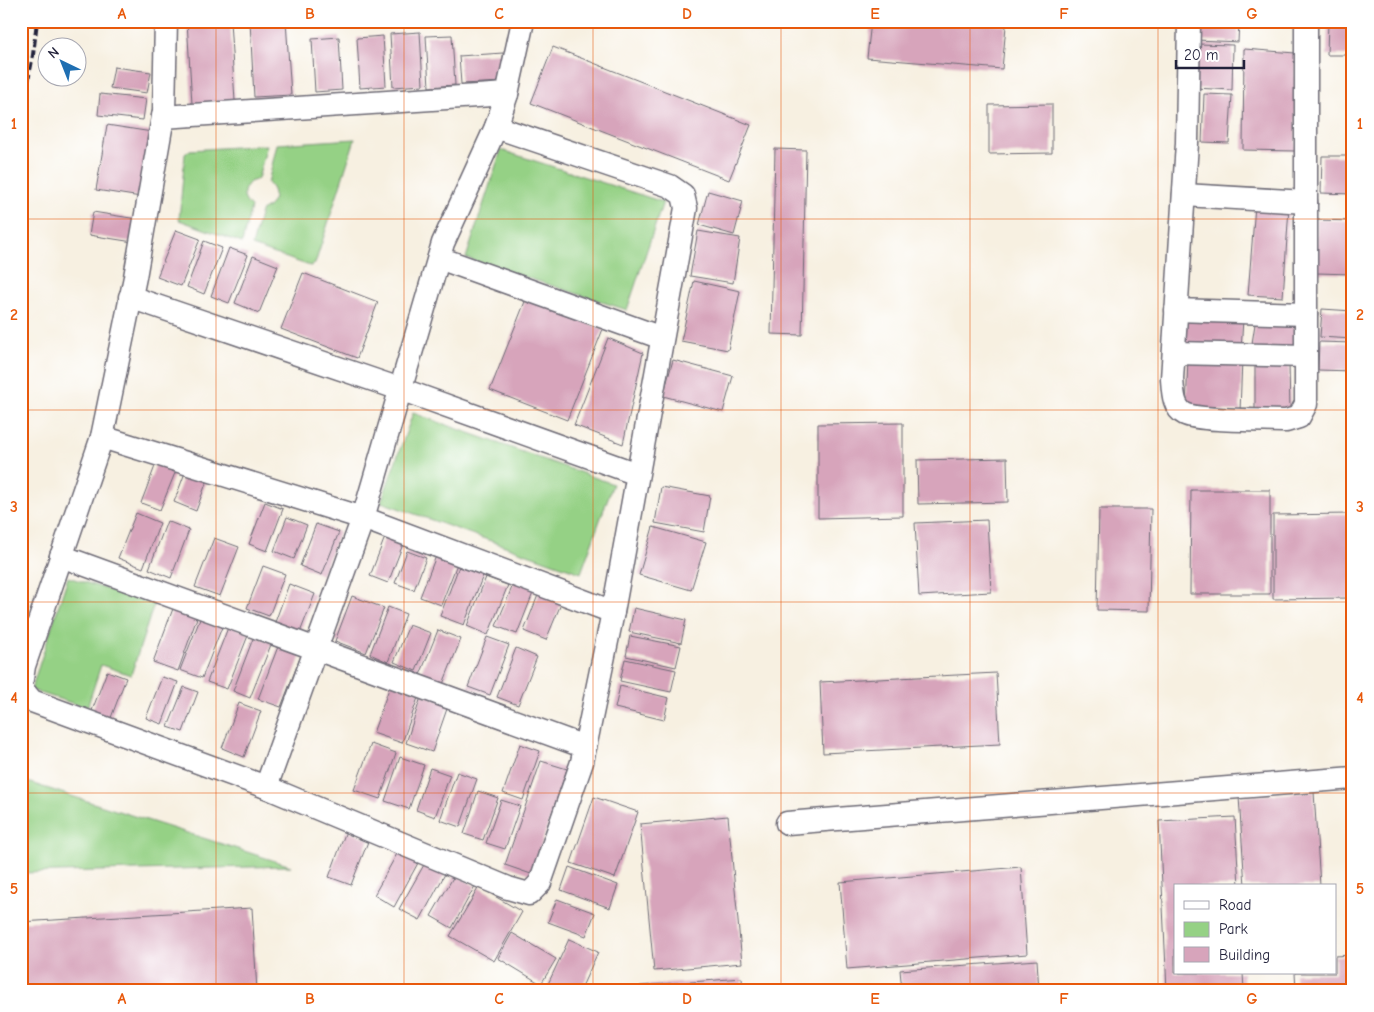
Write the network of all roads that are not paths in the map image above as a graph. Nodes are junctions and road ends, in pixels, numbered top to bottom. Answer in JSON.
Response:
{"nodes":[{"id":1,"x":166,"y":21,"type":"edge"},
{"id":2,"x":523,"y":21,"type":"edge"},
{"id":3,"x":1189,"y":21,"type":"edge"},
{"id":4,"x":1306,"y":21,"type":"edge"},
{"id":5,"x":507,"y":94,"type":"junction"},
{"id":6,"x":163,"y":117,"type":"junction"},
{"id":7,"x":496,"y":127,"type":"junction"},
{"id":8,"x":1184,"y":195,"type":"junction"},
{"id":9,"x":1306,"y":202,"type":"junction"},
{"id":10,"x":439,"y":258,"type":"junction"},
{"id":11,"x":130,"y":297,"type":"junction"},
{"id":12,"x":1176,"y":310,"type":"junction"},
{"id":13,"x":1306,"y":314,"type":"junction"},
{"id":14,"x":662,"y":338,"type":"junction"},
{"id":15,"x":1174,"y":352,"type":"junction"},
{"id":16,"x":1306,"y":356,"type":"junction"},
{"id":17,"x":400,"y":389,"type":"junction"},
{"id":18,"x":102,"y":437,"type":"junction"},
{"id":19,"x":637,"y":474,"type":"junction"},
{"id":20,"x":363,"y":518,"type":"junction"},
{"id":21,"x":61,"y":556,"type":"junction"},
{"id":22,"x":613,"y":612,"type":"junction"},
{"id":23,"x":316,"y":648,"type":"junction"},
{"id":24,"x":21,"y":686,"type":"edge"},
{"id":25,"x":585,"y":747,"type":"junction"},
{"id":26,"x":1353,"y":778,"type":"edge"},
{"id":27,"x":266,"y":787,"type":"junction"},
{"id":28,"x":787,"y":823,"type":"dead end"}],
"edges":[{"from":1,"to":6,"type":"street"},
{"from":2,"to":5,"type":"street"},
{"from":3,"to":8,"type":"street"},
{"from":4,"to":9,"type":"street"},
{"from":5,"to":6,"type":"street"},
{"from":5,"to":7,"type":"street"},
{"from":6,"to":11,"type":"street"},
{"from":7,"to":10,"type":"street"},
{"from":7,"to":14,"type":"street"},
{"from":8,"to":9,"type":"street"},
{"from":8,"to":12,"type":"street"},
{"from":9,"to":13,"type":"street"},
{"from":10,"to":14,"type":"street"},
{"from":10,"to":17,"type":"street"},
{"from":11,"to":17,"type":"street"},
{"from":11,"to":18,"type":"street"},
{"from":12,"to":13,"type":"street"},
{"from":12,"to":15,"type":"street"},
{"from":13,"to":16,"type":"street"},
{"from":14,"to":19,"type":"street"},
{"from":15,"to":16,"type":"street"},
{"from":15,"to":16,"type":"street"},
{"from":17,"to":19,"type":"street"},
{"from":17,"to":20,"type":"street"},
{"from":18,"to":20,"type":"street"},
{"from":18,"to":21,"type":"street"},
{"from":19,"to":22,"type":"street"},
{"from":20,"to":22,"type":"street"},
{"from":20,"to":23,"type":"street"},
{"from":21,"to":23,"type":"street"},
{"from":21,"to":24,"type":"street"},
{"from":22,"to":25,"type":"street"},
{"from":23,"to":25,"type":"street"},
{"from":23,"to":27,"type":"street"},
{"from":24,"to":27,"type":"street"},
{"from":25,"to":27,"type":"street"},
{"from":26,"to":28,"type":"street"}]}
